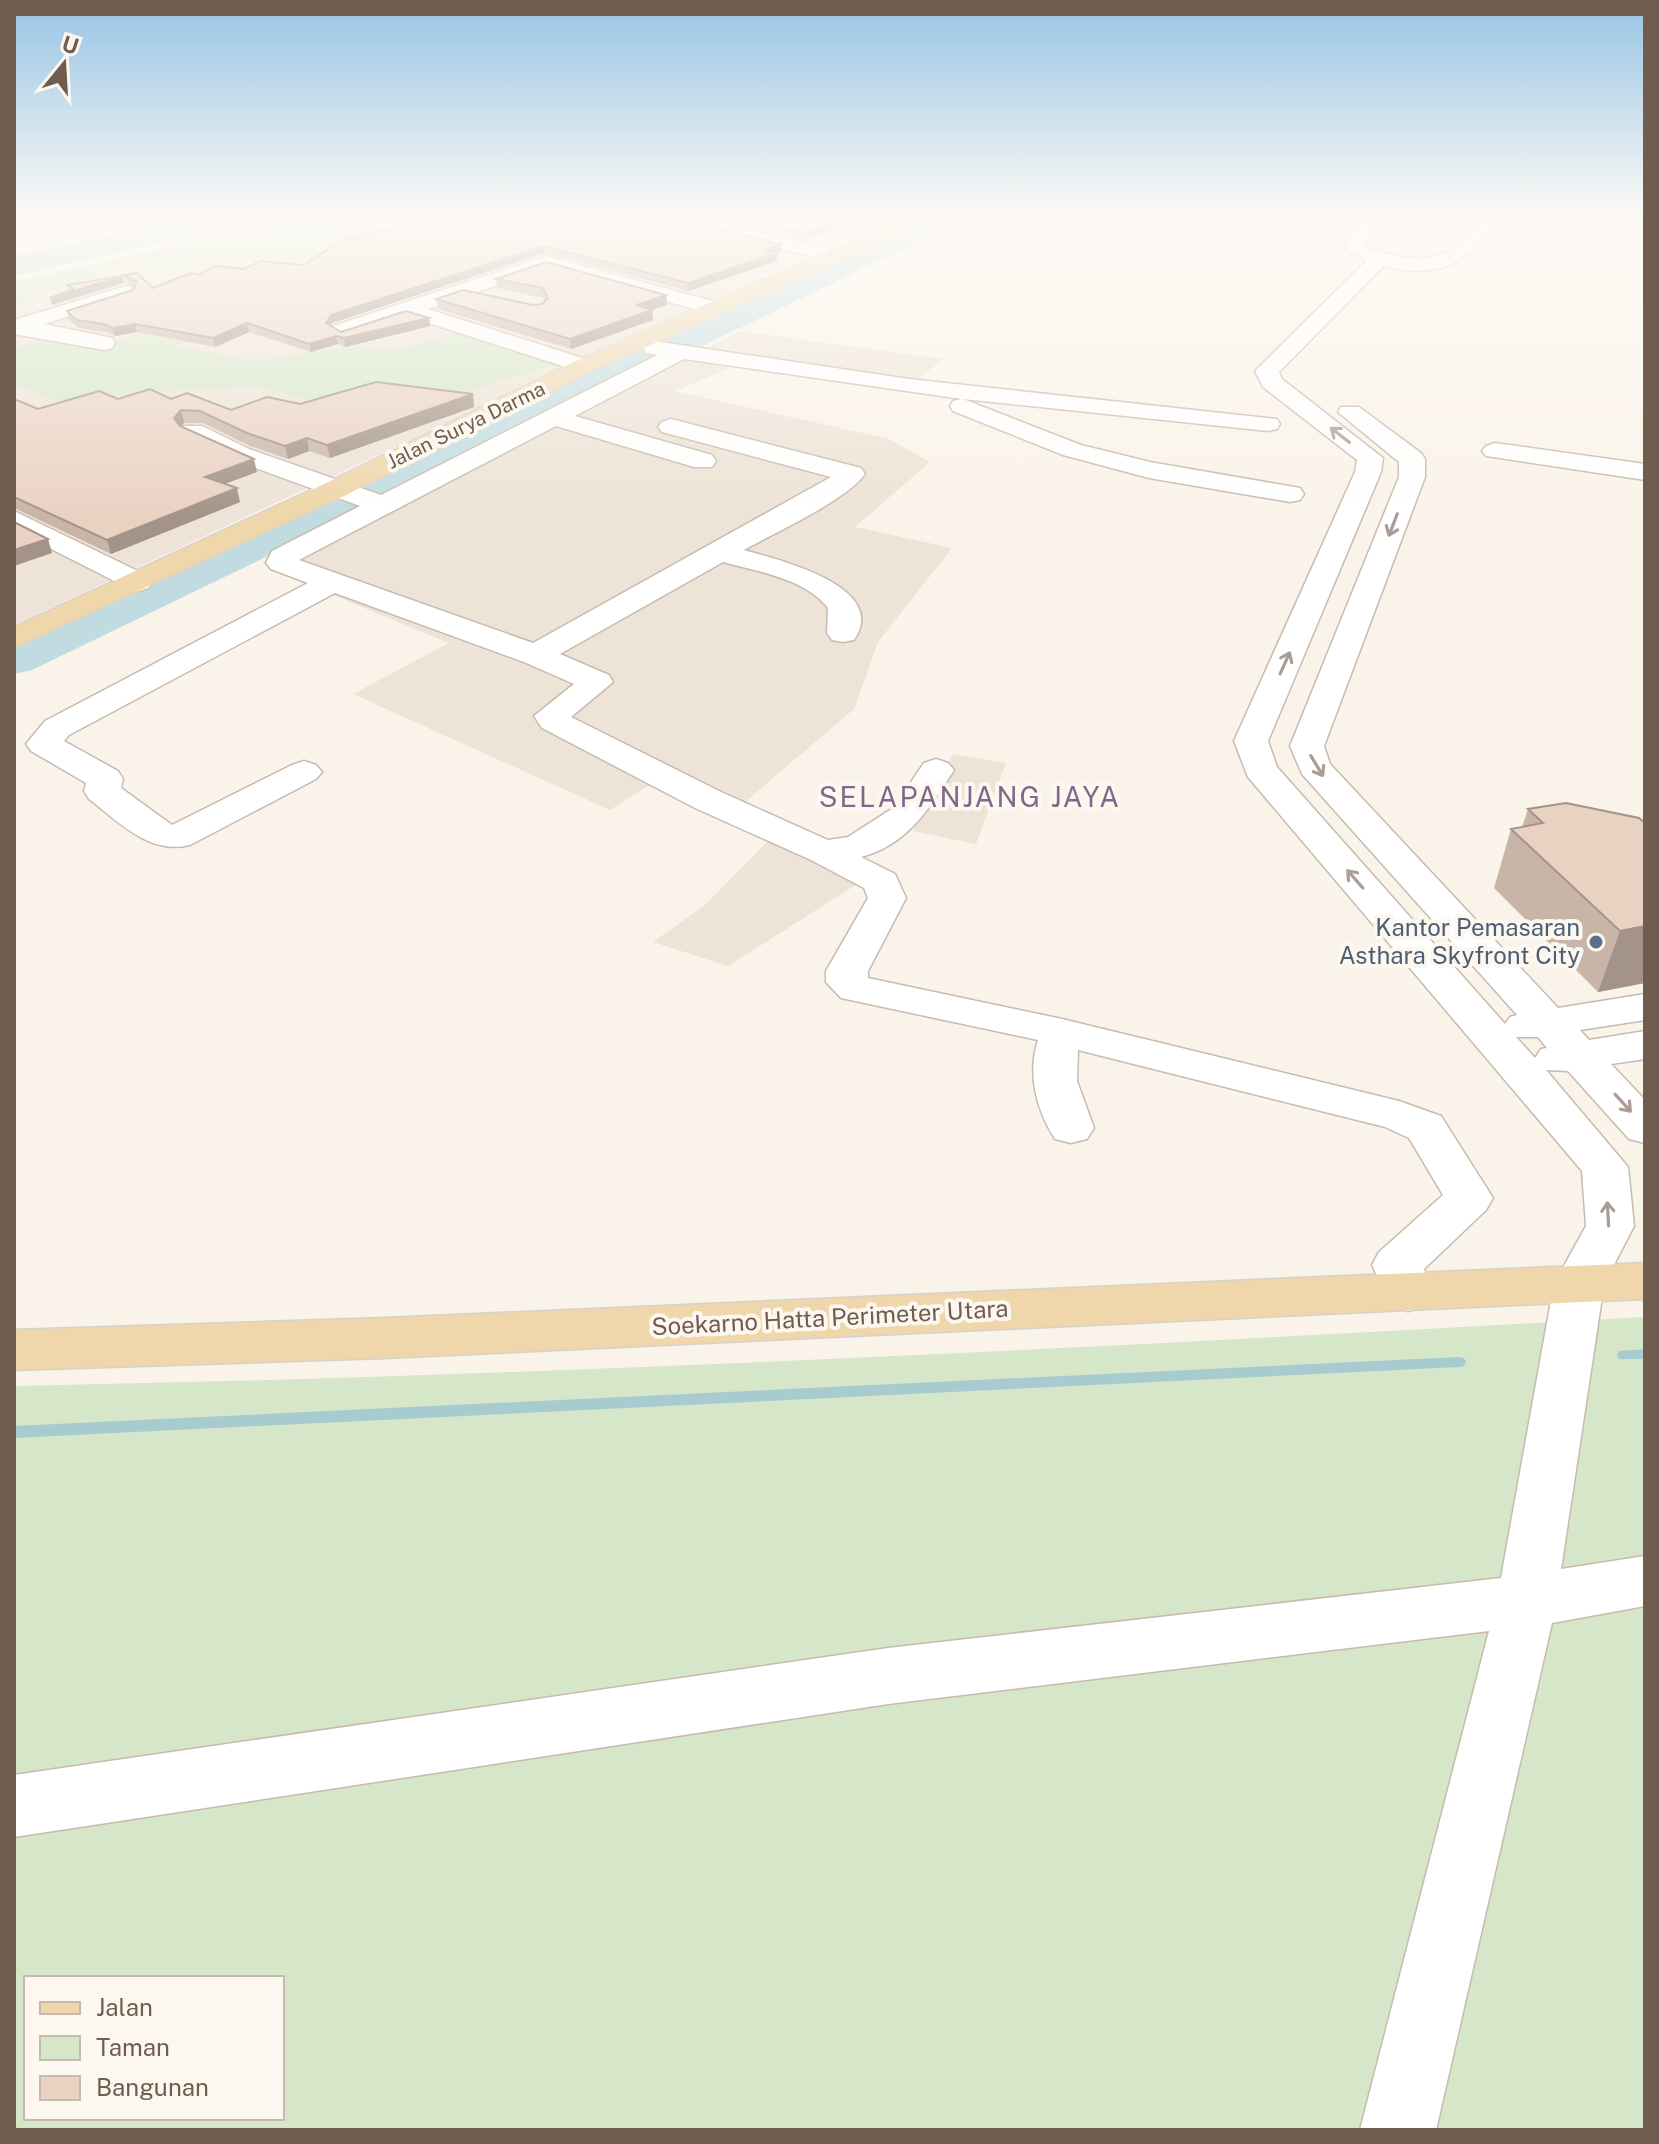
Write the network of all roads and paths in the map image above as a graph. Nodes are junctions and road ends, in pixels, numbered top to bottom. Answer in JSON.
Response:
{"nodes":[{"id":1,"x":45,"y":317,"type":"edge"},
{"id":2,"x":387,"y":317,"type":"edge"},
{"id":3,"x":432,"y":317,"type":"edge"},
{"id":4,"x":694,"y":317,"type":"edge"},
{"id":5,"x":1333,"y":317,"type":"edge"},
{"id":6,"x":1352,"y":317,"type":"edge"},
{"id":7,"x":16,"y":326,"type":"edge"},
{"id":8,"x":341,"y":331,"type":"edge"},
{"id":9,"x":104,"y":343,"type":"dead end"},
{"id":10,"x":640,"y":345,"type":"junction"},
{"id":11,"x":678,"y":352,"type":"junction"},
{"id":12,"x":584,"y":366,"type":"junction"},
{"id":13,"x":909,"y":386,"type":"junction"},
{"id":14,"x":552,"y":417,"type":"junction"},
{"id":15,"x":1268,"y":424,"type":"dead end"},
{"id":16,"x":671,"y":427,"type":"dead end"},
{"id":17,"x":193,"y":431,"type":"edge"},
{"id":18,"x":1495,"y":451,"type":"dead end"},
{"id":19,"x":1645,"y":472,"type":"edge"},
{"id":20,"x":825,"y":493,"type":"junction"},
{"id":21,"x":1290,"y":494,"type":"dead end"},
{"id":22,"x":358,"y":497,"type":"junction"},
{"id":23,"x":14,"y":519,"type":"edge"},
{"id":24,"x":717,"y":551,"type":"junction"},
{"id":25,"x":1324,"y":573,"type":"junction"},
{"id":26,"x":1372,"y":580,"type":"junction"},
{"id":27,"x":138,"y":582,"type":"junction"},
{"id":28,"x":332,"y":582,"type":"junction"},
{"id":29,"x":843,"y":633,"type":"dead end"},
{"id":30,"x":14,"y":639,"type":"edge"},
{"id":31,"x":535,"y":655,"type":"junction"},
{"id":32,"x":936,"y":770,"type":"dead end"},
{"id":33,"x":304,"y":772,"type":"dead end"},
{"id":34,"x":824,"y":852,"type":"junction"},
{"id":35,"x":1501,"y":970,"type":"junction"},
{"id":36,"x":1440,"y":977,"type":"junction"},
{"id":37,"x":1637,"y":1018,"type":"edge"},
{"id":38,"x":1549,"y":1022,"type":"junction"},
{"id":39,"x":1062,"y":1032,"type":"junction"},
{"id":40,"x":1487,"y":1032,"type":"junction"},
{"id":41,"x":1645,"y":1045,"type":"edge"},
{"id":42,"x":1579,"y":1055,"type":"junction"},
{"id":43,"x":1516,"y":1065,"type":"junction"},
{"id":44,"x":1071,"y":1128,"type":"dead end"},
{"id":45,"x":1645,"y":1128,"type":"edge"},
{"id":46,"x":1645,"y":1281,"type":"edge"},
{"id":47,"x":1579,"y":1284,"type":"junction"},
{"id":48,"x":1408,"y":1292,"type":"junction"},
{"id":49,"x":14,"y":1350,"type":"edge"},
{"id":50,"x":1645,"y":1581,"type":"edge"},
{"id":51,"x":1527,"y":1601,"type":"junction"},
{"id":52,"x":14,"y":1806,"type":"edge"},
{"id":53,"x":1398,"y":2130,"type":"edge"}],
"edges":[{"from":1,"to":7,"type":"street"},
{"from":2,"to":8,"type":"street"},
{"from":3,"to":12,"type":"street"},
{"from":4,"to":10,"type":"main road","name":"Jalan Surya Darma"},
{"from":25,"to":5,"type":"street","one_way":true},
{"from":6,"to":26,"type":"street","one_way":true},
{"from":7,"to":9,"type":"street"},
{"from":10,"to":11,"type":"street"},
{"from":10,"to":12,"type":"main road","name":"Jalan Surya Darma"},
{"from":11,"to":13,"type":"street"},
{"from":11,"to":14,"type":"street"},
{"from":12,"to":22,"type":"main road","name":"Jalan Surya Darma"},
{"from":13,"to":15,"type":"street"},
{"from":13,"to":21,"type":"street"},
{"from":14,"to":20,"type":"street"},
{"from":14,"to":22,"type":"street"},
{"from":16,"to":20,"type":"street"},
{"from":17,"to":22,"type":"street"},
{"from":18,"to":19,"type":"street"},
{"from":20,"to":24,"type":"street"},
{"from":22,"to":27,"type":"main road","name":"Jalan Surya Darma"},
{"from":22,"to":28,"type":"street"},
{"from":23,"to":27,"type":"street"},
{"from":24,"to":29,"type":"street"},
{"from":24,"to":31,"type":"street"},
{"from":25,"to":26,"type":"street"},
{"from":36,"to":25,"type":"street","one_way":true},
{"from":26,"to":35,"type":"street","one_way":true},
{"from":27,"to":30,"type":"main road","name":"Jalan Surya Darma"},
{"from":28,"to":31,"type":"street"},
{"from":28,"to":33,"type":"street"},
{"from":31,"to":34,"type":"street"},
{"from":32,"to":34,"type":"street"},
{"from":34,"to":39,"type":"street"},
{"from":35,"to":36,"type":"street"},
{"from":35,"to":38,"type":"street"},
{"from":36,"to":40,"type":"street"},
{"from":37,"to":38,"type":"street"},
{"from":38,"to":40,"type":"street"},
{"from":38,"to":42,"type":"street"},
{"from":39,"to":44,"type":"street"},
{"from":39,"to":48,"type":"street"},
{"from":40,"to":43,"type":"street"},
{"from":41,"to":42,"type":"street"},
{"from":42,"to":43,"type":"street"},
{"from":42,"to":45,"type":"street","one_way":true},
{"from":47,"to":43,"type":"street","one_way":true},
{"from":46,"to":47,"type":"main road","name":"Soekarno Hatta Perimeter Utara"},
{"from":47,"to":48,"type":"main road","name":"Soekarno Hatta Perimeter Utara"},
{"from":47,"to":51,"type":"street"},
{"from":48,"to":49,"type":"main road","name":"Soekarno Hatta Perimeter Utara"},
{"from":50,"to":51,"type":"street"},
{"from":51,"to":52,"type":"street"},
{"from":51,"to":53,"type":"street"}]}
